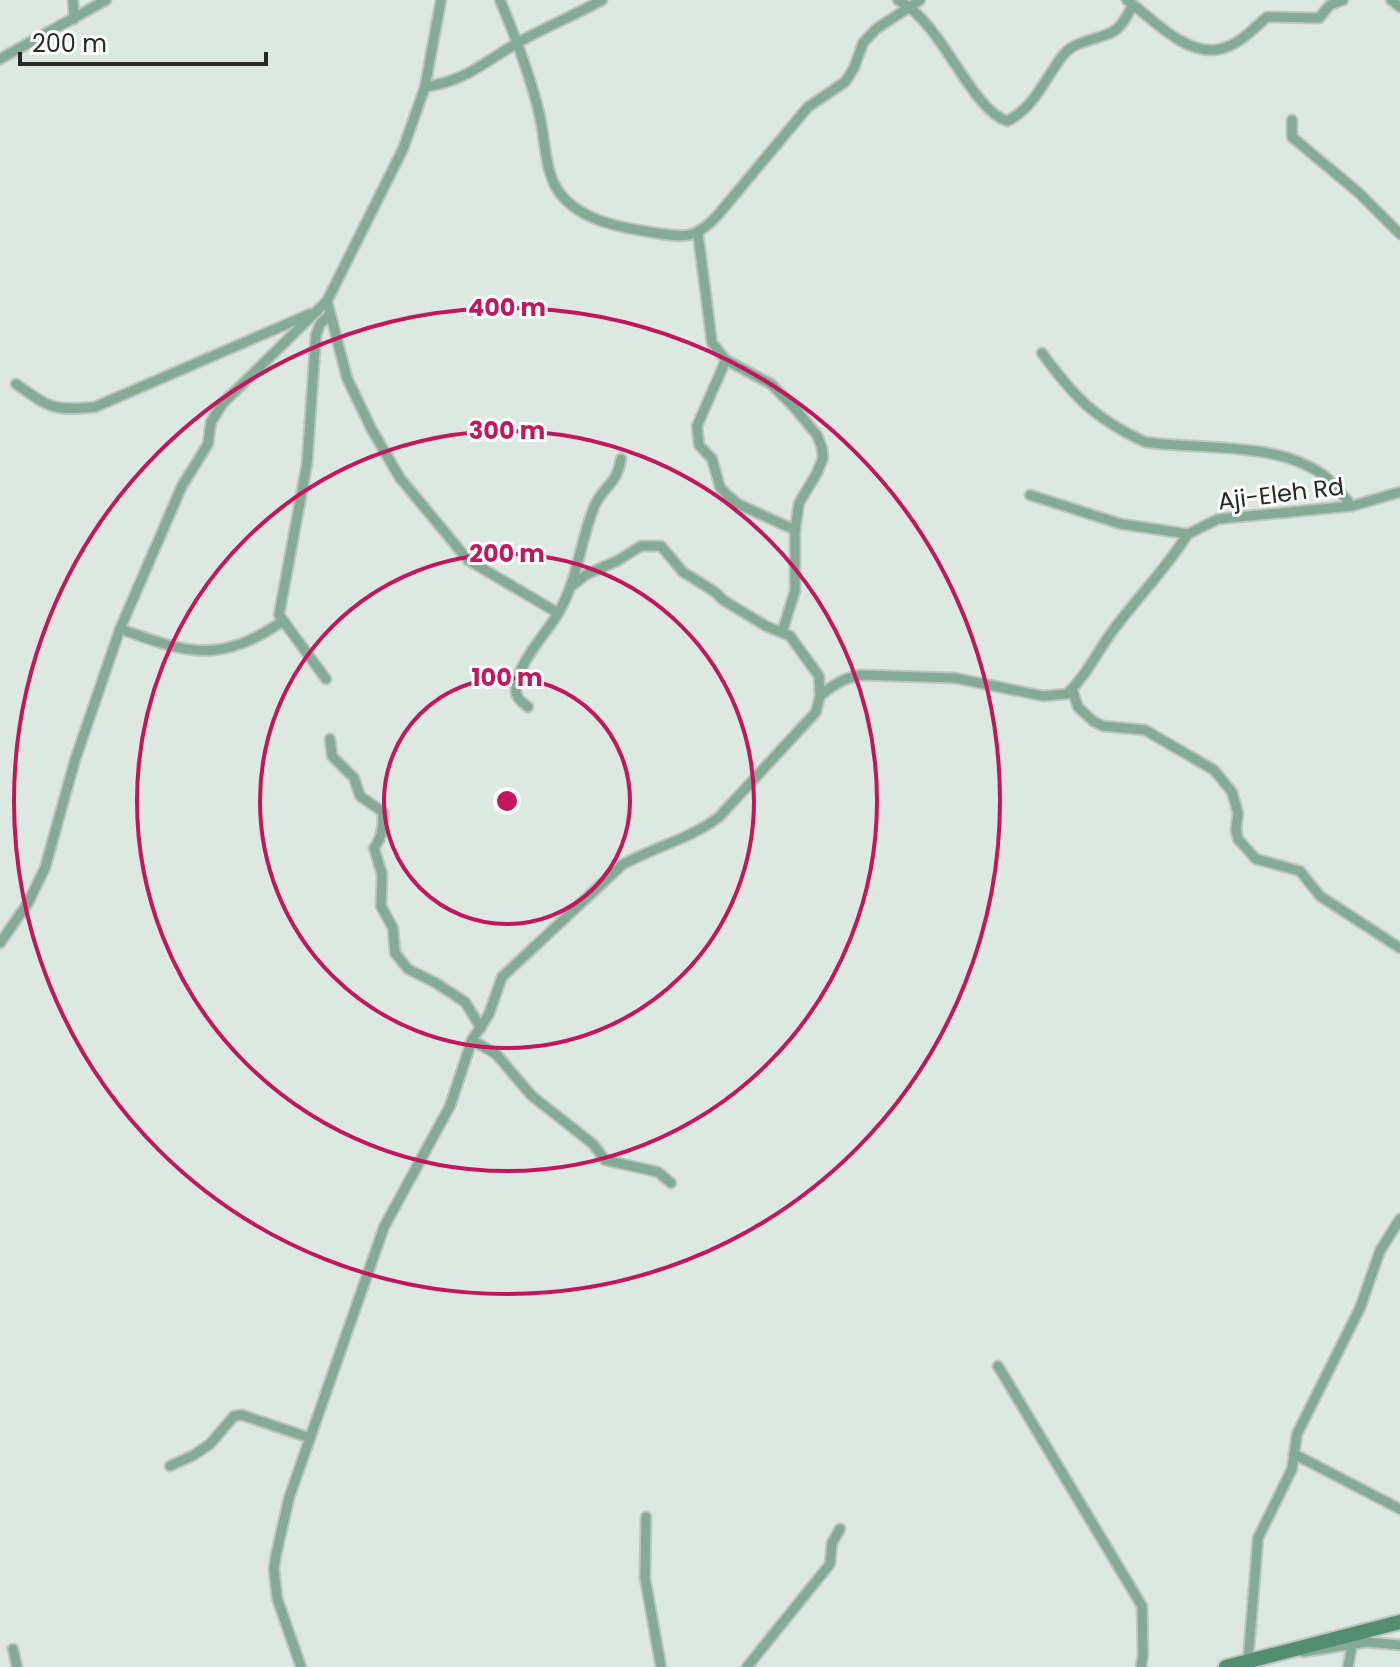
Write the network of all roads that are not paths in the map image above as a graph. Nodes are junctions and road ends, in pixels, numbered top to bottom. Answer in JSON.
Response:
{"nodes":[{"id":1,"x":73,"y":0,"type":"edge"},
{"id":2,"x":106,"y":0,"type":"edge"},
{"id":3,"x":441,"y":0,"type":"edge"},
{"id":4,"x":500,"y":0,"type":"edge"},
{"id":5,"x":602,"y":0,"type":"edge"},
{"id":6,"x":898,"y":0,"type":"edge"},
{"id":7,"x":920,"y":0,"type":"edge"},
{"id":8,"x":1343,"y":0,"type":"edge"},
{"id":9,"x":1391,"y":0,"type":"edge"},
{"id":10,"x":1130,"y":2,"type":"edge"},
{"id":11,"x":910,"y":6,"type":"junction"},
{"id":12,"x":1400,"y":7,"type":"edge"},
{"id":13,"x":74,"y":19,"type":"junction"},
{"id":14,"x":518,"y":42,"type":"junction"},
{"id":15,"x":0,"y":59,"type":"edge"},
{"id":16,"x":425,"y":87,"type":"junction"},
{"id":17,"x":1292,"y":120,"type":"dead end"},
{"id":18,"x":698,"y":234,"type":"junction"},
{"id":19,"x":1400,"y":234,"type":"edge"},
{"id":20,"x":327,"y":301,"type":"junction"},
{"id":21,"x":316,"y":311,"type":"junction"},
{"id":22,"x":330,"y":314,"type":"junction"},
{"id":23,"x":1042,"y":353,"type":"dead end"},
{"id":24,"x":726,"y":360,"type":"junction"},
{"id":25,"x":16,"y":384,"type":"dead end"},
{"id":26,"x":621,"y":459,"type":"dead end"},
{"id":27,"x":1400,"y":492,"type":"edge"},
{"id":28,"x":1030,"y":495,"type":"dead end"},
{"id":29,"x":1352,"y":506,"type":"junction"},
{"id":30,"x":795,"y":530,"type":"junction"},
{"id":31,"x":1188,"y":534,"type":"junction"},
{"id":32,"x":573,"y":585,"type":"junction"},
{"id":33,"x":558,"y":613,"type":"junction"},
{"id":34,"x":283,"y":621,"type":"junction"},
{"id":35,"x":120,"y":629,"type":"junction"},
{"id":36,"x":782,"y":632,"type":"junction"},
{"id":37,"x":326,"y":679,"type":"dead end"},
{"id":38,"x":1072,"y":689,"type":"junction"},
{"id":39,"x":820,"y":696,"type":"junction"},
{"id":40,"x":528,"y":707,"type":"dead end"},
{"id":41,"x":330,"y":739,"type":"dead end"},
{"id":42,"x":0,"y":943,"type":"edge"},
{"id":43,"x":1400,"y":948,"type":"edge"},
{"id":44,"x":481,"y":1028,"type":"junction"},
{"id":45,"x":472,"y":1040,"type":"junction"},
{"id":46,"x":671,"y":1183,"type":"dead end"},
{"id":47,"x":1400,"y":1219,"type":"edge"},
{"id":48,"x":998,"y":1366,"type":"dead end"},
{"id":49,"x":310,"y":1438,"type":"junction"},
{"id":50,"x":1294,"y":1454,"type":"junction"},
{"id":51,"x":170,"y":1466,"type":"dead end"},
{"id":52,"x":1400,"y":1509,"type":"edge"},
{"id":53,"x":646,"y":1517,"type":"dead end"},
{"id":54,"x":840,"y":1529,"type":"dead end"},
{"id":55,"x":1400,"y":1622,"type":"edge"},
{"id":56,"x":1352,"y":1645,"type":"junction"},
{"id":57,"x":1400,"y":1645,"type":"edge"},
{"id":58,"x":13,"y":1649,"type":"dead end"},
{"id":59,"x":1275,"y":1654,"type":"junction"},
{"id":60,"x":1248,"y":1661,"type":"junction"},
{"id":61,"x":17,"y":1667,"type":"edge"},
{"id":62,"x":301,"y":1667,"type":"edge"},
{"id":63,"x":661,"y":1667,"type":"edge"},
{"id":64,"x":747,"y":1667,"type":"edge"},
{"id":65,"x":1141,"y":1667,"type":"edge"},
{"id":66,"x":1226,"y":1667,"type":"edge"},
{"id":67,"x":1348,"y":1667,"type":"edge"}],
"edges":[{"from":1,"to":13,"type":"street"},
{"from":2,"to":13,"type":"street"},
{"from":3,"to":16,"type":"street"},
{"from":4,"to":14,"type":"street"},
{"from":5,"to":14,"type":"street"},
{"from":6,"to":11,"type":"street"},
{"from":7,"to":11,"type":"street"},
{"from":8,"to":10,"type":"street"},
{"from":9,"to":12,"type":"street"},
{"from":10,"to":11,"type":"street"},
{"from":11,"to":18,"type":"street"},
{"from":13,"to":15,"type":"street"},
{"from":14,"to":16,"type":"street"},
{"from":14,"to":18,"type":"street"},
{"from":16,"to":20,"type":"street"},
{"from":17,"to":19,"type":"street"},
{"from":18,"to":24,"type":"street"},
{"from":20,"to":21,"type":"street"},
{"from":20,"to":22,"type":"street"},
{"from":21,"to":25,"type":"street"},
{"from":21,"to":35,"type":"street"},
{"from":22,"to":33,"type":"street"},
{"from":22,"to":34,"type":"street"},
{"from":23,"to":29,"type":"street"},
{"from":24,"to":30,"type":"street"},
{"from":24,"to":30,"type":"street"},
{"from":26,"to":32,"type":"street"},
{"from":27,"to":29,"type":"street","name":"Aji-Eleh Rd"},
{"from":28,"to":31,"type":"street"},
{"from":29,"to":31,"type":"street","name":"Aji-Eleh Rd"},
{"from":30,"to":36,"type":"street"},
{"from":31,"to":38,"type":"street"},
{"from":32,"to":33,"type":"street"},
{"from":32,"to":36,"type":"street"},
{"from":33,"to":40,"type":"street"},
{"from":34,"to":35,"type":"street"},
{"from":34,"to":37,"type":"street"},
{"from":35,"to":42,"type":"street"},
{"from":36,"to":39,"type":"street"},
{"from":38,"to":39,"type":"street"},
{"from":38,"to":43,"type":"street"},
{"from":39,"to":44,"type":"street"},
{"from":41,"to":44,"type":"street"},
{"from":44,"to":45,"type":"street"},
{"from":45,"to":46,"type":"street"},
{"from":45,"to":49,"type":"street"},
{"from":47,"to":50,"type":"street"},
{"from":48,"to":65,"type":"street"},
{"from":49,"to":51,"type":"street"},
{"from":49,"to":62,"type":"street"},
{"from":50,"to":52,"type":"street"},
{"from":50,"to":60,"type":"street"},
{"from":53,"to":63,"type":"street"},
{"from":54,"to":64,"type":"street"},
{"from":55,"to":59,"type":"main road"},
{"from":56,"to":57,"type":"street"},
{"from":56,"to":59,"type":"street"},
{"from":56,"to":67,"type":"street"},
{"from":58,"to":61,"type":"street"},
{"from":59,"to":60,"type":"main road"},
{"from":60,"to":66,"type":"main road"}]}
